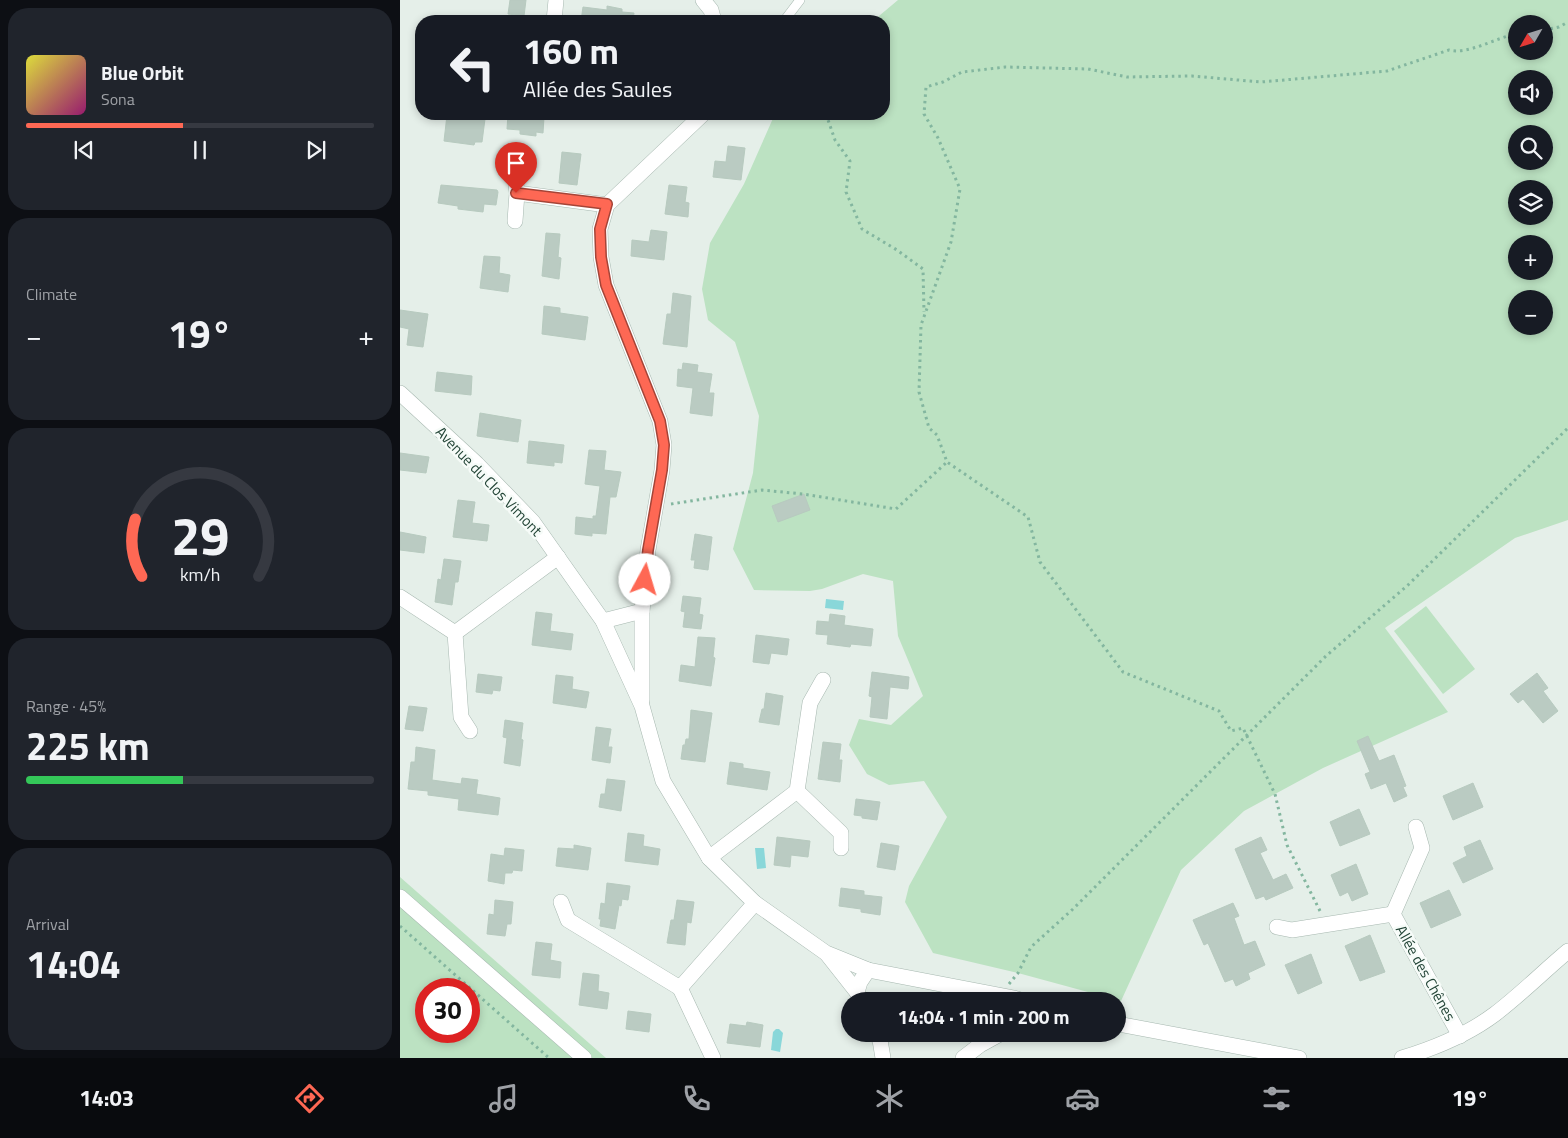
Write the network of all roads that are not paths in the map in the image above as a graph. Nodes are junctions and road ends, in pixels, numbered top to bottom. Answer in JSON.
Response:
{"nodes":[{"id":1,"x":556,"y":0,"type":"edge"},
{"id":2,"x":704,"y":0,"type":"edge"},
{"id":3,"x":800,"y":0,"type":"edge"},
{"id":4,"x":555,"y":15,"type":"edge"},
{"id":5,"x":712,"y":15,"type":"edge"},
{"id":6,"x":789,"y":15,"type":"edge"},
{"id":7,"x":697,"y":120,"type":"edge"},
{"id":8,"x":514,"y":168,"type":"dead end"},
{"id":9,"x":516,"y":193,"type":"junction"},
{"id":10,"x":607,"y":204,"type":"junction"},
{"id":11,"x":515,"y":220,"type":"dead end"},
{"id":12,"x":400,"y":393,"type":"edge"},
{"id":13,"x":558,"y":556,"type":"junction"},
{"id":14,"x":400,"y":597,"type":"edge"},
{"id":15,"x":642,"y":611,"type":"junction"},
{"id":16,"x":603,"y":621,"type":"junction"},
{"id":17,"x":455,"y":633,"type":"junction"},
{"id":18,"x":823,"y":680,"type":"dead end"},
{"id":19,"x":642,"y":706,"type":"junction"},
{"id":20,"x":470,"y":731,"type":"dead end"},
{"id":21,"x":797,"y":791,"type":"junction"},
{"id":22,"x":1416,"y":827,"type":"dead end"},
{"id":23,"x":842,"y":848,"type":"dead end"},
{"id":24,"x":709,"y":858,"type":"junction"},
{"id":25,"x":400,"y":897,"type":"edge"},
{"id":26,"x":561,"y":902,"type":"dead end"},
{"id":27,"x":755,"y":903,"type":"junction"},
{"id":28,"x":1393,"y":914,"type":"junction"},
{"id":29,"x":1277,"y":927,"type":"dead end"},
{"id":30,"x":1568,"y":951,"type":"edge"},
{"id":31,"x":826,"y":953,"type":"junction"},
{"id":32,"x":1562,"y":963,"type":"edge"},
{"id":33,"x":868,"y":970,"type":"junction"},
{"id":34,"x":680,"y":988,"type":"junction"},
{"id":35,"x":855,"y":992,"type":"edge"},
{"id":36,"x":859,"y":992,"type":"edge"},
{"id":37,"x":980,"y":992,"type":"edge"},
{"id":38,"x":1126,"y":1026,"type":"edge"},
{"id":39,"x":1460,"y":1036,"type":"junction"},
{"id":40,"x":880,"y":1042,"type":"edge"},
{"id":41,"x":985,"y":1042,"type":"edge"},
{"id":42,"x":584,"y":1058,"type":"edge"},
{"id":43,"x":714,"y":1058,"type":"edge"},
{"id":44,"x":883,"y":1058,"type":"edge"},
{"id":45,"x":962,"y":1058,"type":"edge"},
{"id":46,"x":1299,"y":1058,"type":"edge"},
{"id":47,"x":1402,"y":1058,"type":"edge"}],
"edges":[{"from":1,"to":4,"type":"street"},
{"from":2,"to":5,"type":"street"},
{"from":3,"to":6,"type":"lane"},
{"from":7,"to":10,"type":"street"},
{"from":8,"to":9,"type":"street"},
{"from":9,"to":10,"type":"street"},
{"from":9,"to":11,"type":"street"},
{"from":10,"to":15,"type":"street","name":"Avenue du Clos Vimont"},
{"from":12,"to":13,"type":"street","name":"Avenue du Clos Vimont"},
{"from":13,"to":16,"type":"street","name":"Avenue du Clos Vimont"},
{"from":13,"to":17,"type":"street"},
{"from":14,"to":17,"type":"street"},
{"from":15,"to":16,"type":"street"},
{"from":15,"to":19,"type":"street","name":"Avenue du Clos Vimont"},
{"from":16,"to":19,"type":"street","name":"Avenue du Clos Vimont"},
{"from":17,"to":20,"type":"street"},
{"from":18,"to":21,"type":"street"},
{"from":19,"to":24,"type":"street","name":"Avenue du Clos Vimont"},
{"from":21,"to":23,"type":"street"},
{"from":21,"to":24,"type":"street"},
{"from":22,"to":28,"type":"street","name":"Allée des Chênes"},
{"from":24,"to":27,"type":"street","name":"Avenue du Clos Vimont"},
{"from":25,"to":42,"type":"street"},
{"from":26,"to":34,"type":"street"},
{"from":27,"to":31,"type":"street","name":"Avenue du Clos Vimont"},
{"from":27,"to":34,"type":"street"},
{"from":28,"to":29,"type":"street"},
{"from":28,"to":39,"type":"street","name":"Allée des Chênes"},
{"from":30,"to":32,"type":"street"},
{"from":31,"to":33,"type":"street","name":"Avenue du Clos Vimont"},
{"from":31,"to":35,"type":"street","name":"Avenue du Clos Vimont"},
{"from":32,"to":39,"type":"street"},
{"from":33,"to":36,"type":"street"},
{"from":33,"to":37,"type":"street","name":"Avenue du Clos Vimont"},
{"from":34,"to":43,"type":"street"},
{"from":38,"to":46,"type":"street"},
{"from":39,"to":47,"type":"street"},
{"from":40,"to":44,"type":"street"},
{"from":41,"to":45,"type":"street"}]}
